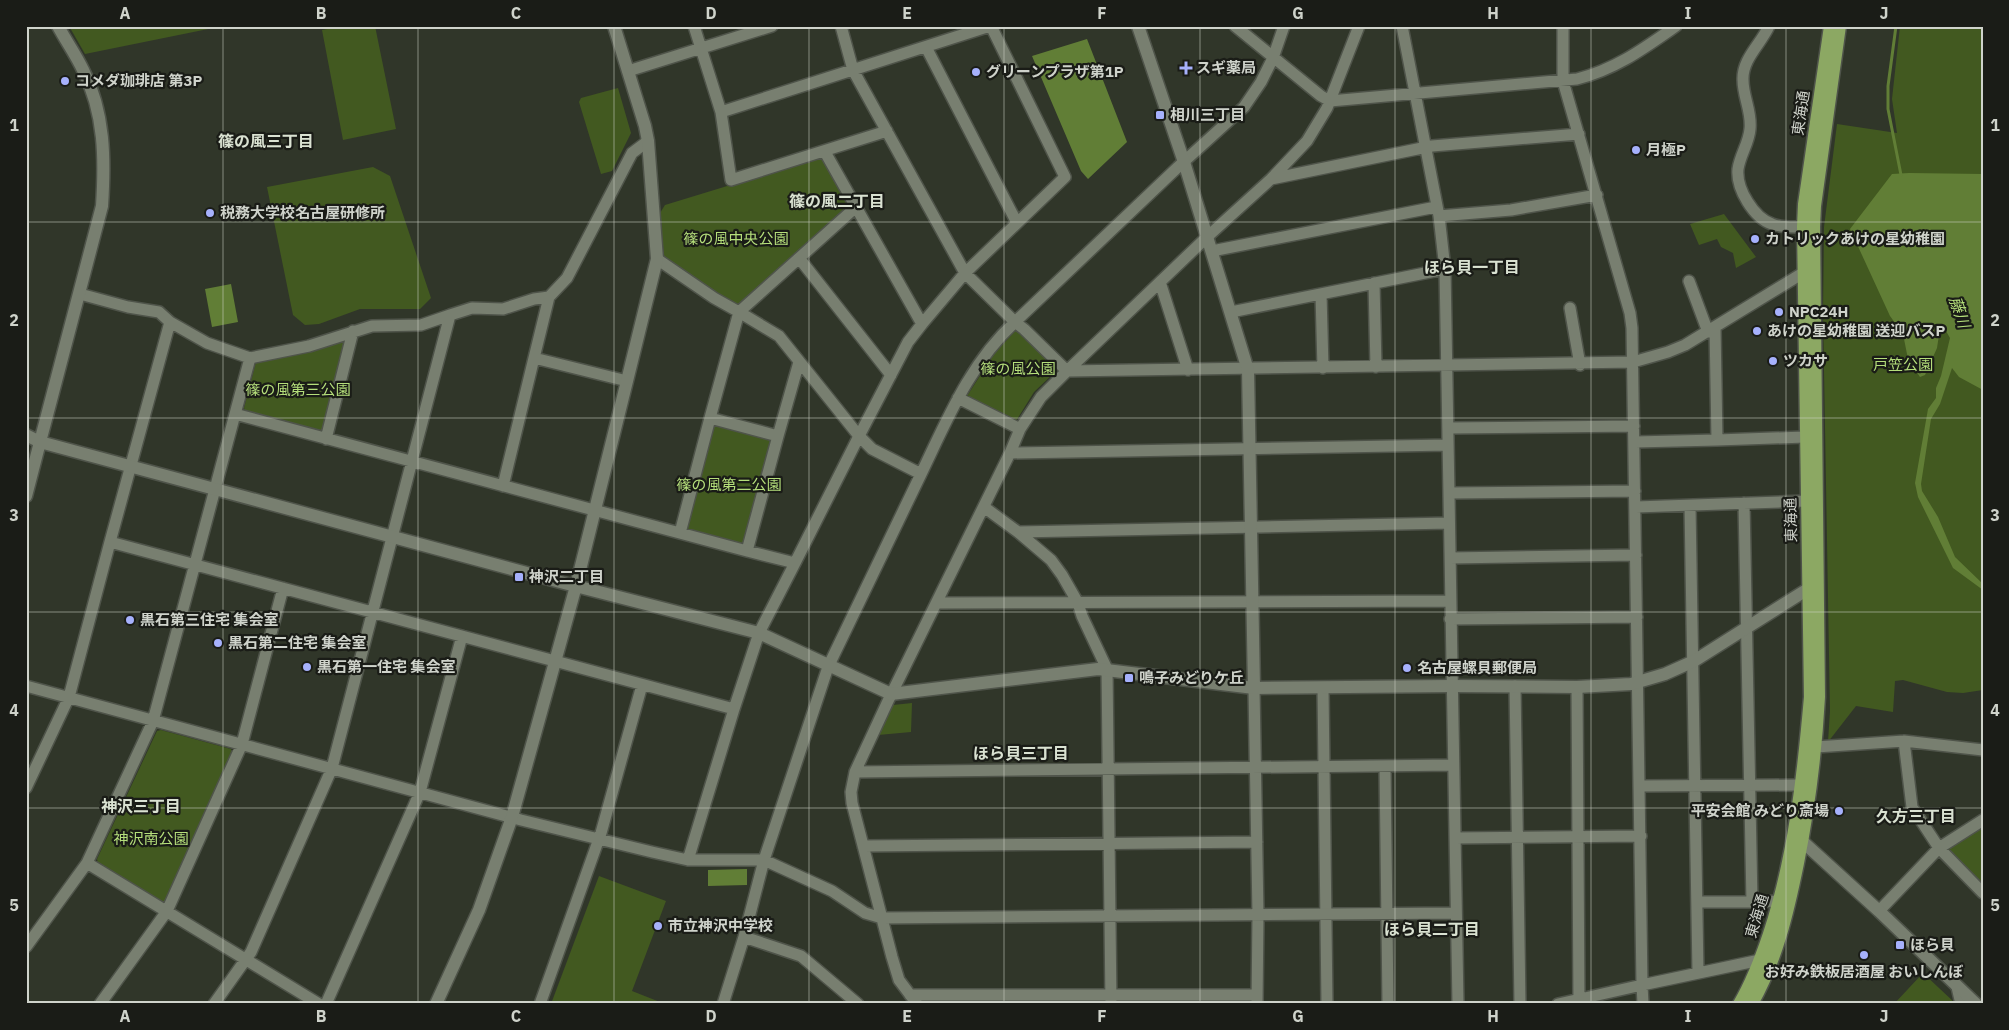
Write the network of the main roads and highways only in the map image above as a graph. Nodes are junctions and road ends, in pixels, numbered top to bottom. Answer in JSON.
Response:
{"nodes":[{"id":1,"x":1830,"y":26,"type":"edge"},
{"id":2,"x":1840,"y":26,"type":"edge"},
{"id":3,"x":1813,"y":589,"type":"junction"},
{"id":4,"x":1797,"y":840,"type":"junction"},
{"id":5,"x":1739,"y":1004,"type":"edge"},
{"id":6,"x":1752,"y":1004,"type":"edge"}],
"edges":[{"from":1,"to":3,"type":"main road","name":"東海通"},
{"from":2,"to":3,"type":"main road","name":"東海通"},
{"from":3,"to":4,"type":"main road","name":"東海通"},
{"from":3,"to":4,"type":"main road","name":"東海通"},
{"from":4,"to":5,"type":"main road","name":"東海通"},
{"from":4,"to":6,"type":"main road","name":"東海通"}]}
